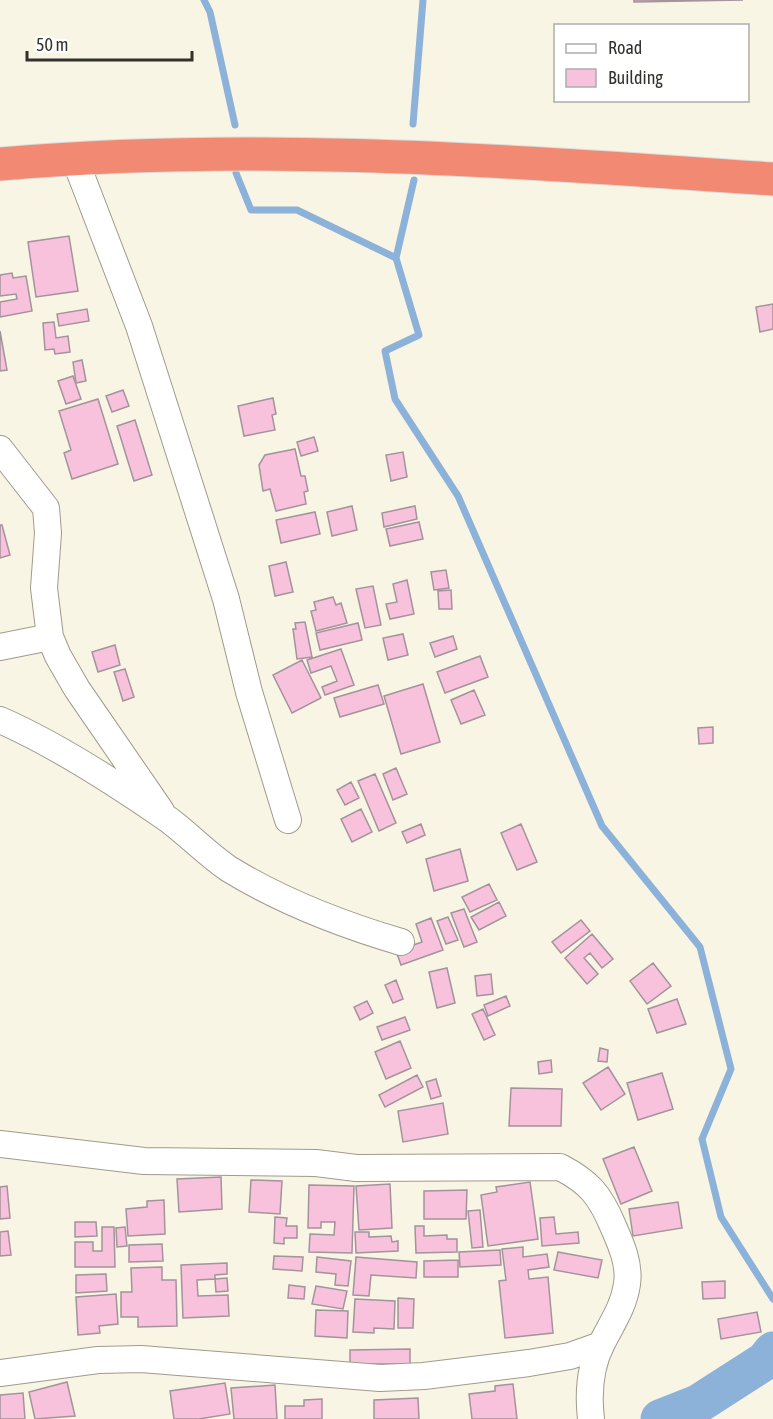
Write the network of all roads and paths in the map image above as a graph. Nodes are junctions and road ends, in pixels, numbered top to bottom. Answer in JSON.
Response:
{"nodes":[{"id":1,"x":74,"y":157,"type":"junction"},
{"id":2,"x":0,"y":164,"type":"edge"},
{"id":3,"x":773,"y":179,"type":"edge"},
{"id":4,"x":0,"y":449,"type":"edge"},
{"id":5,"x":50,"y":637,"type":"junction"},
{"id":6,"x":0,"y":647,"type":"edge"},
{"id":7,"x":0,"y":720,"type":"edge"},
{"id":8,"x":288,"y":820,"type":"dead end"},
{"id":9,"x":169,"y":821,"type":"junction"},
{"id":10,"x":401,"y":942,"type":"dead end"},
{"id":11,"x":0,"y":1144,"type":"edge"},
{"id":12,"x":601,"y":1345,"type":"junction"},
{"id":13,"x":0,"y":1373,"type":"edge"},
{"id":14,"x":591,"y":1419,"type":"edge"}],
"edges":[{"from":1,"to":2,"type":"highway"},
{"from":1,"to":3,"type":"highway"},
{"from":1,"to":8,"type":"street"},
{"from":4,"to":5,"type":"street"},
{"from":5,"to":6,"type":"street"},
{"from":5,"to":9,"type":"street"},
{"from":7,"to":9,"type":"street"},
{"from":9,"to":10,"type":"street"},
{"from":11,"to":12,"type":"street"},
{"from":12,"to":13,"type":"street"},
{"from":12,"to":14,"type":"street"}]}
